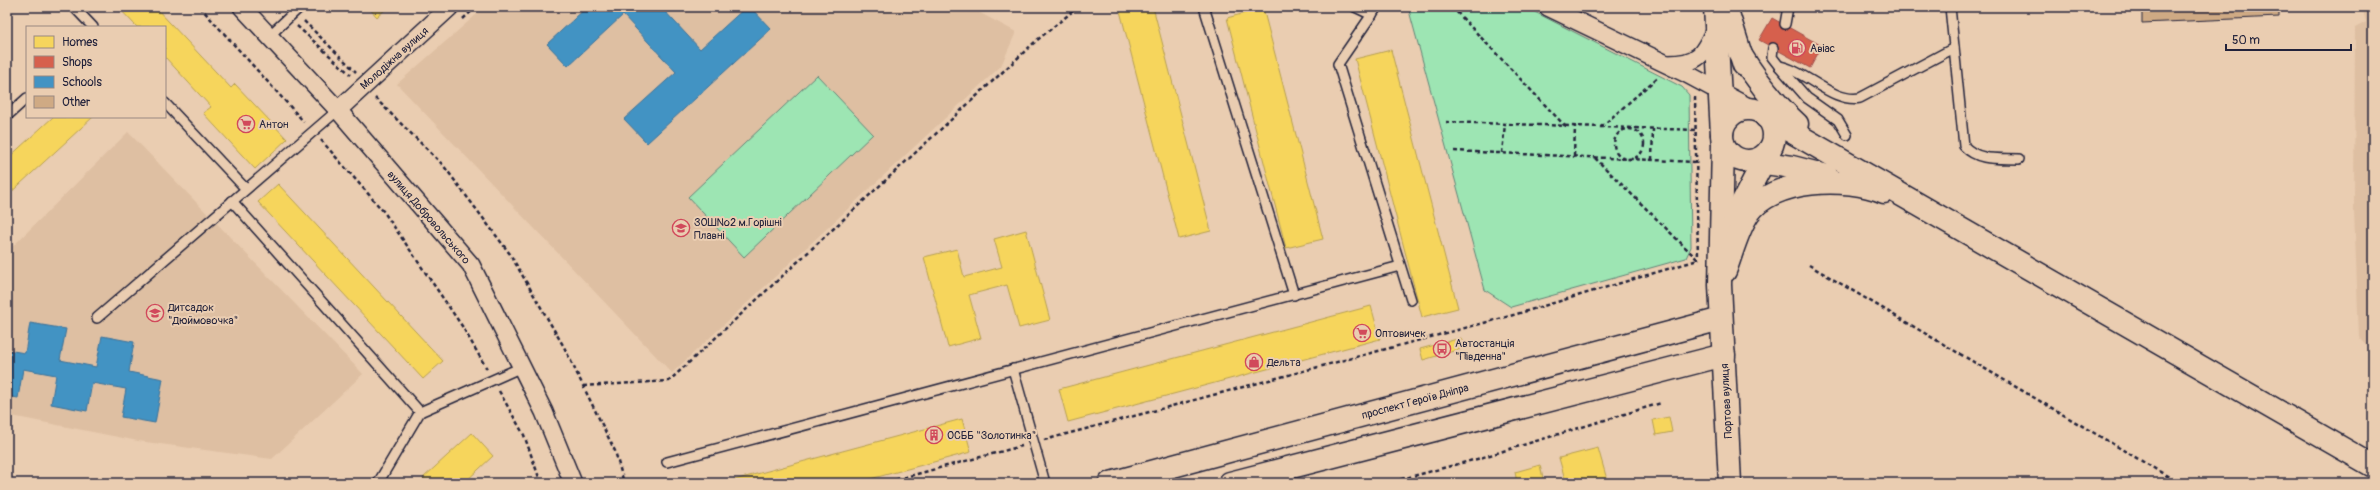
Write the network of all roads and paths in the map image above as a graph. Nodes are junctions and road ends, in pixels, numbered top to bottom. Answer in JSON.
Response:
{"nodes":[{"id":1,"x":74,"y":7,"type":"edge"},
{"id":2,"x":200,"y":7,"type":"edge"},
{"id":3,"x":242,"y":7,"type":"edge"},
{"id":4,"x":450,"y":7,"type":"edge"},
{"id":5,"x":1078,"y":7,"type":"edge"},
{"id":6,"x":1204,"y":7,"type":"edge"},
{"id":7,"x":1355,"y":7,"type":"edge"},
{"id":8,"x":1452,"y":7,"type":"edge"},
{"id":9,"x":1548,"y":7,"type":"edge"},
{"id":10,"x":1726,"y":7,"type":"edge"},
{"id":11,"x":1788,"y":7,"type":"edge"},
{"id":12,"x":1950,"y":7,"type":"edge"},
{"id":13,"x":1374,"y":11,"type":"edge"},
{"id":14,"x":294,"y":13,"type":"edge"},
{"id":15,"x":1716,"y":17,"type":"edge"},
{"id":16,"x":1785,"y":24,"type":"dead end"},
{"id":17,"x":92,"y":26,"type":"edge"},
{"id":18,"x":269,"y":36,"type":"junction"},
{"id":19,"x":1772,"y":48,"type":"dead end"},
{"id":20,"x":1954,"y":48,"type":"junction"},
{"id":21,"x":1739,"y":52,"type":"junction"},
{"id":22,"x":1779,"y":66,"type":"junction"},
{"id":23,"x":1665,"y":68,"type":"junction"},
{"id":24,"x":1686,"y":73,"type":"junction"},
{"id":25,"x":365,"y":84,"type":"junction"},
{"id":26,"x":1720,"y":92,"type":"junction"},
{"id":27,"x":1695,"y":96,"type":"dead end"},
{"id":28,"x":26,"y":99,"type":"edge"},
{"id":29,"x":166,"y":104,"type":"edge"},
{"id":30,"x":338,"y":110,"type":"junction"},
{"id":31,"x":1759,"y":113,"type":"junction"},
{"id":32,"x":7,"y":116,"type":"edge"},
{"id":33,"x":1446,"y":122,"type":"dead end"},
{"id":34,"x":1505,"y":124,"type":"junction"},
{"id":35,"x":1566,"y":126,"type":"junction"},
{"id":36,"x":1574,"y":126,"type":"junction"},
{"id":37,"x":1601,"y":127,"type":"junction"},
{"id":38,"x":1629,"y":128,"type":"junction"},
{"id":39,"x":1653,"y":129,"type":"junction"},
{"id":40,"x":1697,"y":130,"type":"junction"},
{"id":41,"x":313,"y":131,"type":"junction"},
{"id":42,"x":1722,"y":134,"type":"junction"},
{"id":43,"x":1847,"y":135,"type":"dead end"},
{"id":44,"x":1454,"y":151,"type":"dead end"},
{"id":45,"x":1502,"y":153,"type":"junction"},
{"id":46,"x":1574,"y":156,"type":"junction"},
{"id":47,"x":1595,"y":157,"type":"junction"},
{"id":48,"x":1761,"y":157,"type":"junction"},
{"id":49,"x":1628,"y":159,"type":"junction"},
{"id":50,"x":2019,"y":159,"type":"dead end"},
{"id":51,"x":1652,"y":160,"type":"junction"},
{"id":52,"x":1697,"y":162,"type":"junction"},
{"id":53,"x":1874,"y":183,"type":"junction"},
{"id":54,"x":246,"y":189,"type":"junction"},
{"id":55,"x":232,"y":201,"type":"junction"},
{"id":56,"x":1698,"y":260,"type":"junction"},
{"id":57,"x":1809,"y":265,"type":"dead end"},
{"id":58,"x":1400,"y":266,"type":"junction"},
{"id":59,"x":1720,"y":285,"type":"junction"},
{"id":60,"x":1294,"y":294,"type":"junction"},
{"id":61,"x":1410,"y":300,"type":"dead end"},
{"id":62,"x":97,"y":318,"type":"dead end"},
{"id":63,"x":1721,"y":319,"type":"junction"},
{"id":64,"x":1724,"y":355,"type":"junction"},
{"id":65,"x":522,"y":367,"type":"junction"},
{"id":66,"x":1013,"y":369,"type":"junction"},
{"id":67,"x":493,"y":380,"type":"junction"},
{"id":68,"x":583,"y":386,"type":"junction"},
{"id":69,"x":1661,"y":404,"type":"dead end"},
{"id":70,"x":420,"y":412,"type":"junction"},
{"id":71,"x":1033,"y":443,"type":"junction"},
{"id":72,"x":667,"y":462,"type":"dead end"},
{"id":73,"x":2373,"y":466,"type":"edge"},
{"id":74,"x":378,"y":483,"type":"edge"},
{"id":75,"x":541,"y":483,"type":"edge"},
{"id":76,"x":573,"y":483,"type":"edge"},
{"id":77,"x":624,"y":483,"type":"edge"},
{"id":78,"x":884,"y":483,"type":"edge"},
{"id":79,"x":1045,"y":483,"type":"edge"},
{"id":80,"x":1110,"y":483,"type":"edge"},
{"id":81,"x":1230,"y":483,"type":"edge"},
{"id":82,"x":1387,"y":483,"type":"edge"},
{"id":83,"x":1730,"y":483,"type":"edge"},
{"id":84,"x":2179,"y":483,"type":"edge"}],
"edges":[{"from":1,"to":17,"type":"lane"},
{"from":2,"to":41,"type":"path"},
{"from":3,"to":18,"type":"street","name":"вулиця Добровольського"},
{"from":4,"to":25,"type":"street","name":"Молодіжна вулиця"},
{"from":5,"to":68,"type":"path"},
{"from":6,"to":60,"type":"lane"},
{"from":7,"to":13,"type":"lane"},
{"from":8,"to":35,"type":"path"},
{"from":9,"to":23,"type":"street"},
{"from":10,"to":21,"type":"street"},
{"from":11,"to":16,"type":"lane"},
{"from":12,"to":20,"type":"lane"},
{"from":13,"to":58,"type":"lane"},
{"from":14,"to":18,"type":"lane"},
{"from":14,"to":25,"type":"path"},
{"from":14,"to":25,"type":"path"},
{"from":15,"to":23,"type":"street"},
{"from":15,"to":26,"type":"street"},
{"from":18,"to":30,"type":"street","name":"вулиця Добровольського"},
{"from":19,"to":22,"type":"lane"},
{"from":20,"to":22,"type":"lane"},
{"from":20,"to":50,"type":"lane"},
{"from":21,"to":31,"type":"street"},
{"from":21,"to":53,"type":"street"},
{"from":22,"to":43,"type":"lane"},
{"from":23,"to":24,"type":"street"},
{"from":23,"to":37,"type":"path"},
{"from":24,"to":26,"type":"street"},
{"from":24,"to":42,"type":"street"},
{"from":25,"to":30,"type":"street","name":"Молодіжна вулиця"},
{"from":25,"to":68,"type":"path"},
{"from":26,"to":31,"type":"street"},
{"from":26,"to":42,"type":"street"},
{"from":27,"to":40,"type":"path"},
{"from":28,"to":32,"type":"lane"},
{"from":29,"to":54,"type":"lane"},
{"from":30,"to":41,"type":"lane"},
{"from":30,"to":65,"type":"street","name":"вулиця Добровольського"},
{"from":31,"to":42,"type":"street"},
{"from":31,"to":48,"type":"street"},
{"from":31,"to":53,"type":"street"},
{"from":33,"to":34,"type":"path"},
{"from":34,"to":35,"type":"path"},
{"from":34,"to":45,"type":"path"},
{"from":35,"to":36,"type":"path"},
{"from":36,"to":37,"type":"path"},
{"from":36,"to":46,"type":"path"},
{"from":37,"to":38,"type":"path"},
{"from":38,"to":39,"type":"path"},
{"from":38,"to":49,"type":"path"},
{"from":38,"to":49,"type":"path"},
{"from":39,"to":40,"type":"path"},
{"from":39,"to":51,"type":"path"},
{"from":40,"to":52,"type":"path"},
{"from":41,"to":54,"type":"lane"},
{"from":41,"to":67,"type":"path"},
{"from":42,"to":48,"type":"street"},
{"from":42,"to":59,"type":"street"},
{"from":44,"to":45,"type":"path"},
{"from":45,"to":46,"type":"path"},
{"from":46,"to":47,"type":"path"},
{"from":47,"to":49,"type":"path"},
{"from":47,"to":56,"type":"path"},
{"from":48,"to":53,"type":"street"},
{"from":48,"to":59,"type":"street"},
{"from":49,"to":51,"type":"path"},
{"from":51,"to":52,"type":"path"},
{"from":52,"to":56,"type":"path"},
{"from":53,"to":59,"type":"street"},
{"from":53,"to":73,"type":"street"},
{"from":54,"to":55,"type":"lane"},
{"from":55,"to":62,"type":"lane"},
{"from":55,"to":70,"type":"lane"},
{"from":56,"to":71,"type":"path"},
{"from":57,"to":84,"type":"path"},
{"from":58,"to":60,"type":"lane"},
{"from":58,"to":61,"type":"lane"},
{"from":59,"to":63,"type":"street","name":"Портова вулиця"},
{"from":60,"to":66,"type":"lane"},
{"from":63,"to":64,"type":"street","name":"Портова вулиця"},
{"from":63,"to":80,"type":"street","name":"проспект Героїв Дніпра"},
{"from":64,"to":81,"type":"street"},
{"from":64,"to":83,"type":"street","name":"Портова вулиця"},
{"from":65,"to":67,"type":"lane"},
{"from":65,"to":76,"type":"street","name":"вулиця Добровольського"},
{"from":66,"to":71,"type":"lane"},
{"from":66,"to":72,"type":"lane"},
{"from":67,"to":70,"type":"lane"},
{"from":67,"to":75,"type":"path"},
{"from":68,"to":77,"type":"path"},
{"from":69,"to":82,"type":"path"},
{"from":70,"to":74,"type":"lane"},
{"from":71,"to":78,"type":"path"},
{"from":71,"to":79,"type":"lane"}]}
